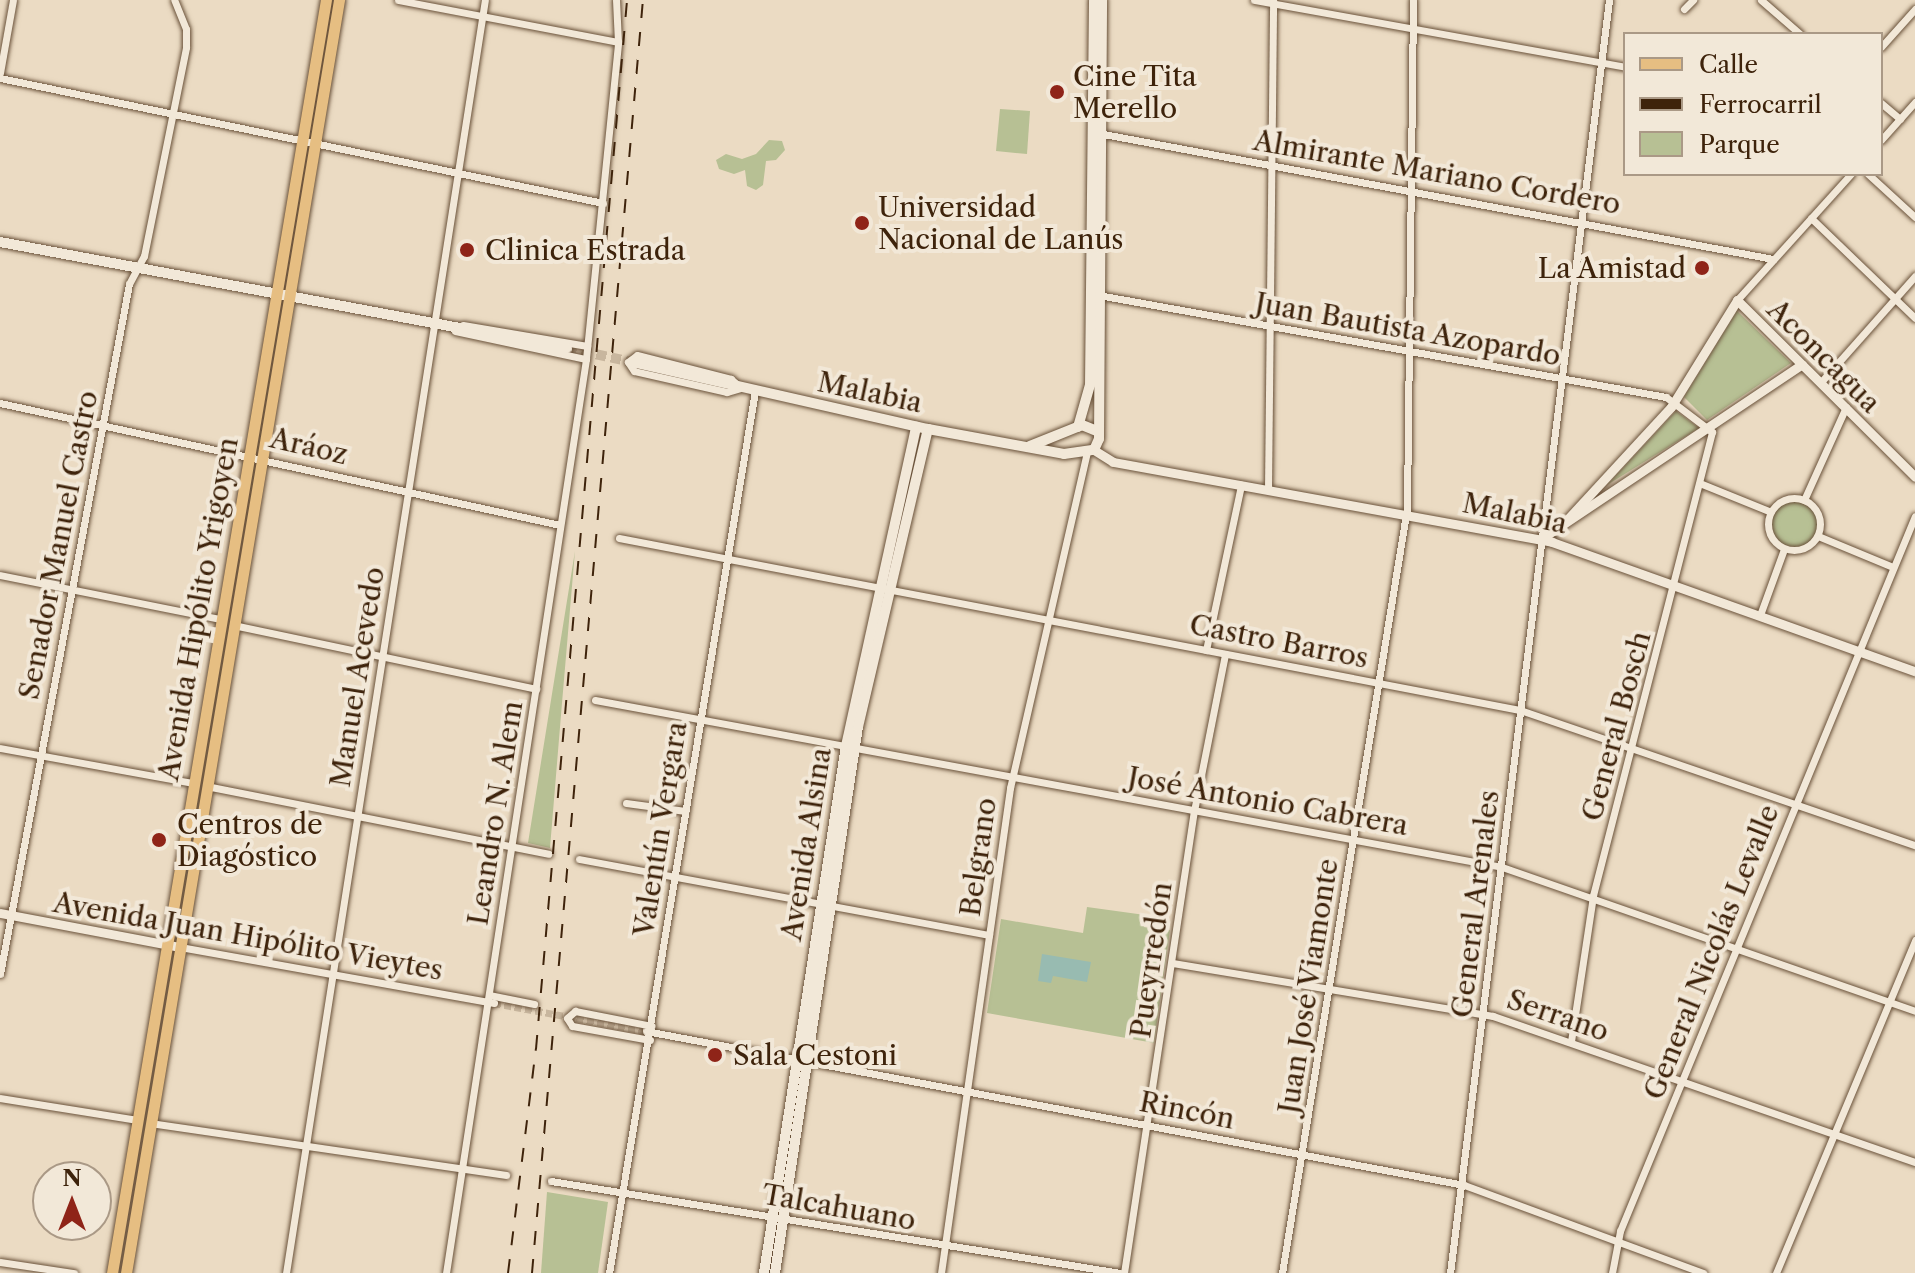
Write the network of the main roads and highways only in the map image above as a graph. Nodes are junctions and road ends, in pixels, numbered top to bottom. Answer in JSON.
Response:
{"nodes":[{"id":1,"x":326,"y":0,"type":"edge"},
{"id":2,"x":339,"y":0,"type":"edge"},
{"id":3,"x":1094,"y":0,"type":"edge"},
{"id":4,"x":1102,"y":0,"type":"edge"},
{"id":5,"x":1096,"y":132,"type":"junction"},
{"id":6,"x":0,"y":242,"type":"edge"},
{"id":7,"x":275,"y":294,"type":"junction"},
{"id":8,"x":1096,"y":295,"type":"junction"},
{"id":9,"x":288,"y":297,"type":"junction"},
{"id":10,"x":567,"y":348,"type":"tunnel mouth"},
{"id":11,"x":632,"y":362,"type":"tunnel mouth"},
{"id":12,"x":922,"y":428,"type":"junction"},
{"id":13,"x":1077,"y":428,"type":"junction"},
{"id":14,"x":1097,"y":431,"type":"junction"},
{"id":15,"x":1028,"y":447,"type":"junction"},
{"id":16,"x":1088,"y":452,"type":"junction"},
{"id":17,"x":254,"y":456,"type":"junction"},
{"id":18,"x":778,"y":1219,"type":"junction"},
{"id":19,"x":112,"y":1273,"type":"edge"},
{"id":20,"x":126,"y":1273,"type":"edge"},
{"id":21,"x":764,"y":1273,"type":"edge"},
{"id":22,"x":775,"y":1273,"type":"edge"}],
"edges":[{"from":1,"to":7,"type":"main road","name":"Avenida Hipólito Yrigoyen"},
{"from":2,"to":9,"type":"main road","name":"Avenida Hipólito Yrigoyen"},
{"from":3,"to":5,"type":"main road"},
{"from":4,"to":5,"type":"main road"},
{"from":5,"to":8,"type":"main road"},
{"from":6,"to":7,"type":"main road"},
{"from":7,"to":9,"type":"main road"},
{"from":7,"to":17,"type":"main road","name":"Avenida Hipólito Yrigoyen"},
{"from":8,"to":13,"type":"main road"},
{"from":8,"to":14,"type":"main road"},
{"from":9,"to":10,"type":"main road"},
{"from":9,"to":17,"type":"main road","name":"Avenida Hipólito Yrigoyen"},
{"from":11,"to":12,"type":"main road","name":"Malabia"},
{"from":12,"to":15,"type":"main road","name":"Malabia"},
{"from":12,"to":18,"type":"main road","name":"Avenida Alsina"},
{"from":13,"to":14,"type":"main road"},
{"from":13,"to":15,"type":"main road"},
{"from":13,"to":16,"type":"main road"},
{"from":14,"to":16,"type":"main road"},
{"from":15,"to":16,"type":"main road","name":"Malabia"},
{"from":17,"to":19,"type":"main road","name":"Avenida Hipólito Yrigoyen"},
{"from":17,"to":20,"type":"main road","name":"Avenida Hipólito Yrigoyen"},
{"from":18,"to":21,"type":"main road","name":"Avenida Alsina"},
{"from":18,"to":22,"type":"main road","name":"Avenida Alsina"}]}
